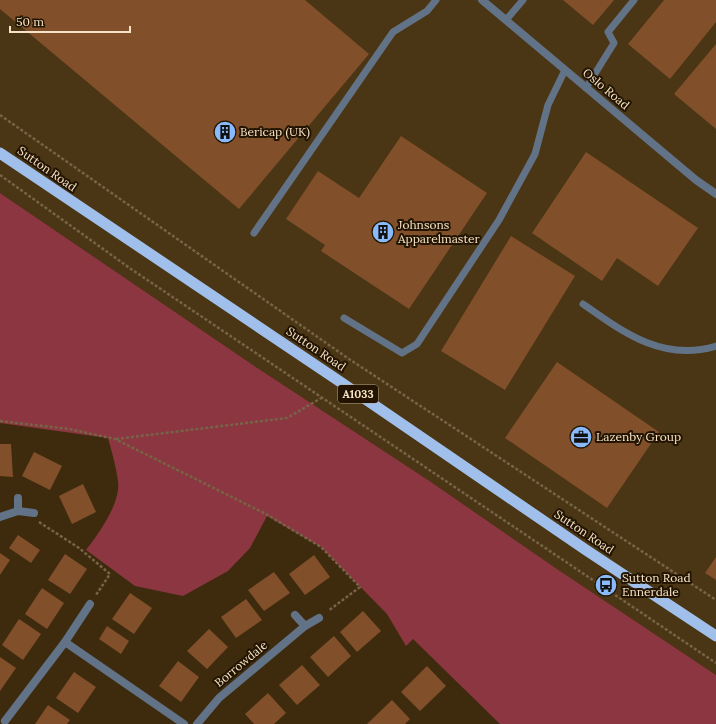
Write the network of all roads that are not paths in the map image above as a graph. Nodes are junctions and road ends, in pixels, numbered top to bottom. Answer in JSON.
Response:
{"nodes":[{"id":1,"x":436,"y":0,"type":"edge"},
{"id":2,"x":482,"y":0,"type":"edge"},
{"id":3,"x":523,"y":0,"type":"edge"},
{"id":4,"x":634,"y":0,"type":"edge"},
{"id":5,"x":506,"y":20,"type":"junction"},
{"id":6,"x":565,"y":70,"type":"junction"},
{"id":7,"x":586,"y":88,"type":"junction"},
{"id":8,"x":0,"y":153,"type":"edge"},
{"id":9,"x":716,"y":194,"type":"edge"},
{"id":10,"x":254,"y":233,"type":"dead end"},
{"id":11,"x":583,"y":304,"type":"dead end"},
{"id":12,"x":344,"y":318,"type":"dead end"},
{"id":13,"x":716,"y":346,"type":"edge"},
{"id":14,"x":18,"y":498,"type":"dead end"},
{"id":15,"x":18,"y":510,"type":"junction"},
{"id":16,"x":34,"y":513,"type":"road end"},
{"id":17,"x":0,"y":517,"type":"edge"},
{"id":18,"x":90,"y":604,"type":"road end"},
{"id":19,"x":295,"y":615,"type":"dead end"},
{"id":20,"x":319,"y":618,"type":"road end"},
{"id":21,"x":305,"y":626,"type":"junction"},
{"id":22,"x":716,"y":636,"type":"edge"},
{"id":23,"x":64,"y":642,"type":"junction"},
{"id":24,"x":5,"y":721,"type":"dead end"},
{"id":25,"x":184,"y":724,"type":"edge"},
{"id":26,"x":197,"y":724,"type":"edge"}],
"edges":[{"from":1,"to":10,"type":"lane"},
{"from":2,"to":5,"type":"street","name":"Oslo Road"},
{"from":3,"to":5,"type":"lane"},
{"from":4,"to":7,"type":"lane"},
{"from":5,"to":6,"type":"street","name":"Oslo Road"},
{"from":6,"to":7,"type":"street","name":"Oslo Road"},
{"from":6,"to":12,"type":"lane"},
{"from":7,"to":9,"type":"street","name":"Oslo Road"},
{"from":8,"to":22,"type":"highway","name":"Sutton Road","number":"A1033"},
{"from":11,"to":13,"type":"lane"},
{"from":14,"to":15,"type":"street"},
{"from":15,"to":16,"type":"street"},
{"from":15,"to":17,"type":"street"},
{"from":18,"to":23,"type":"street"},
{"from":19,"to":21,"type":"street"},
{"from":20,"to":21,"type":"street","name":"Borrowdale"},
{"from":21,"to":26,"type":"street","name":"Borrowdale"},
{"from":23,"to":24,"type":"street"},
{"from":23,"to":25,"type":"street"}]}
